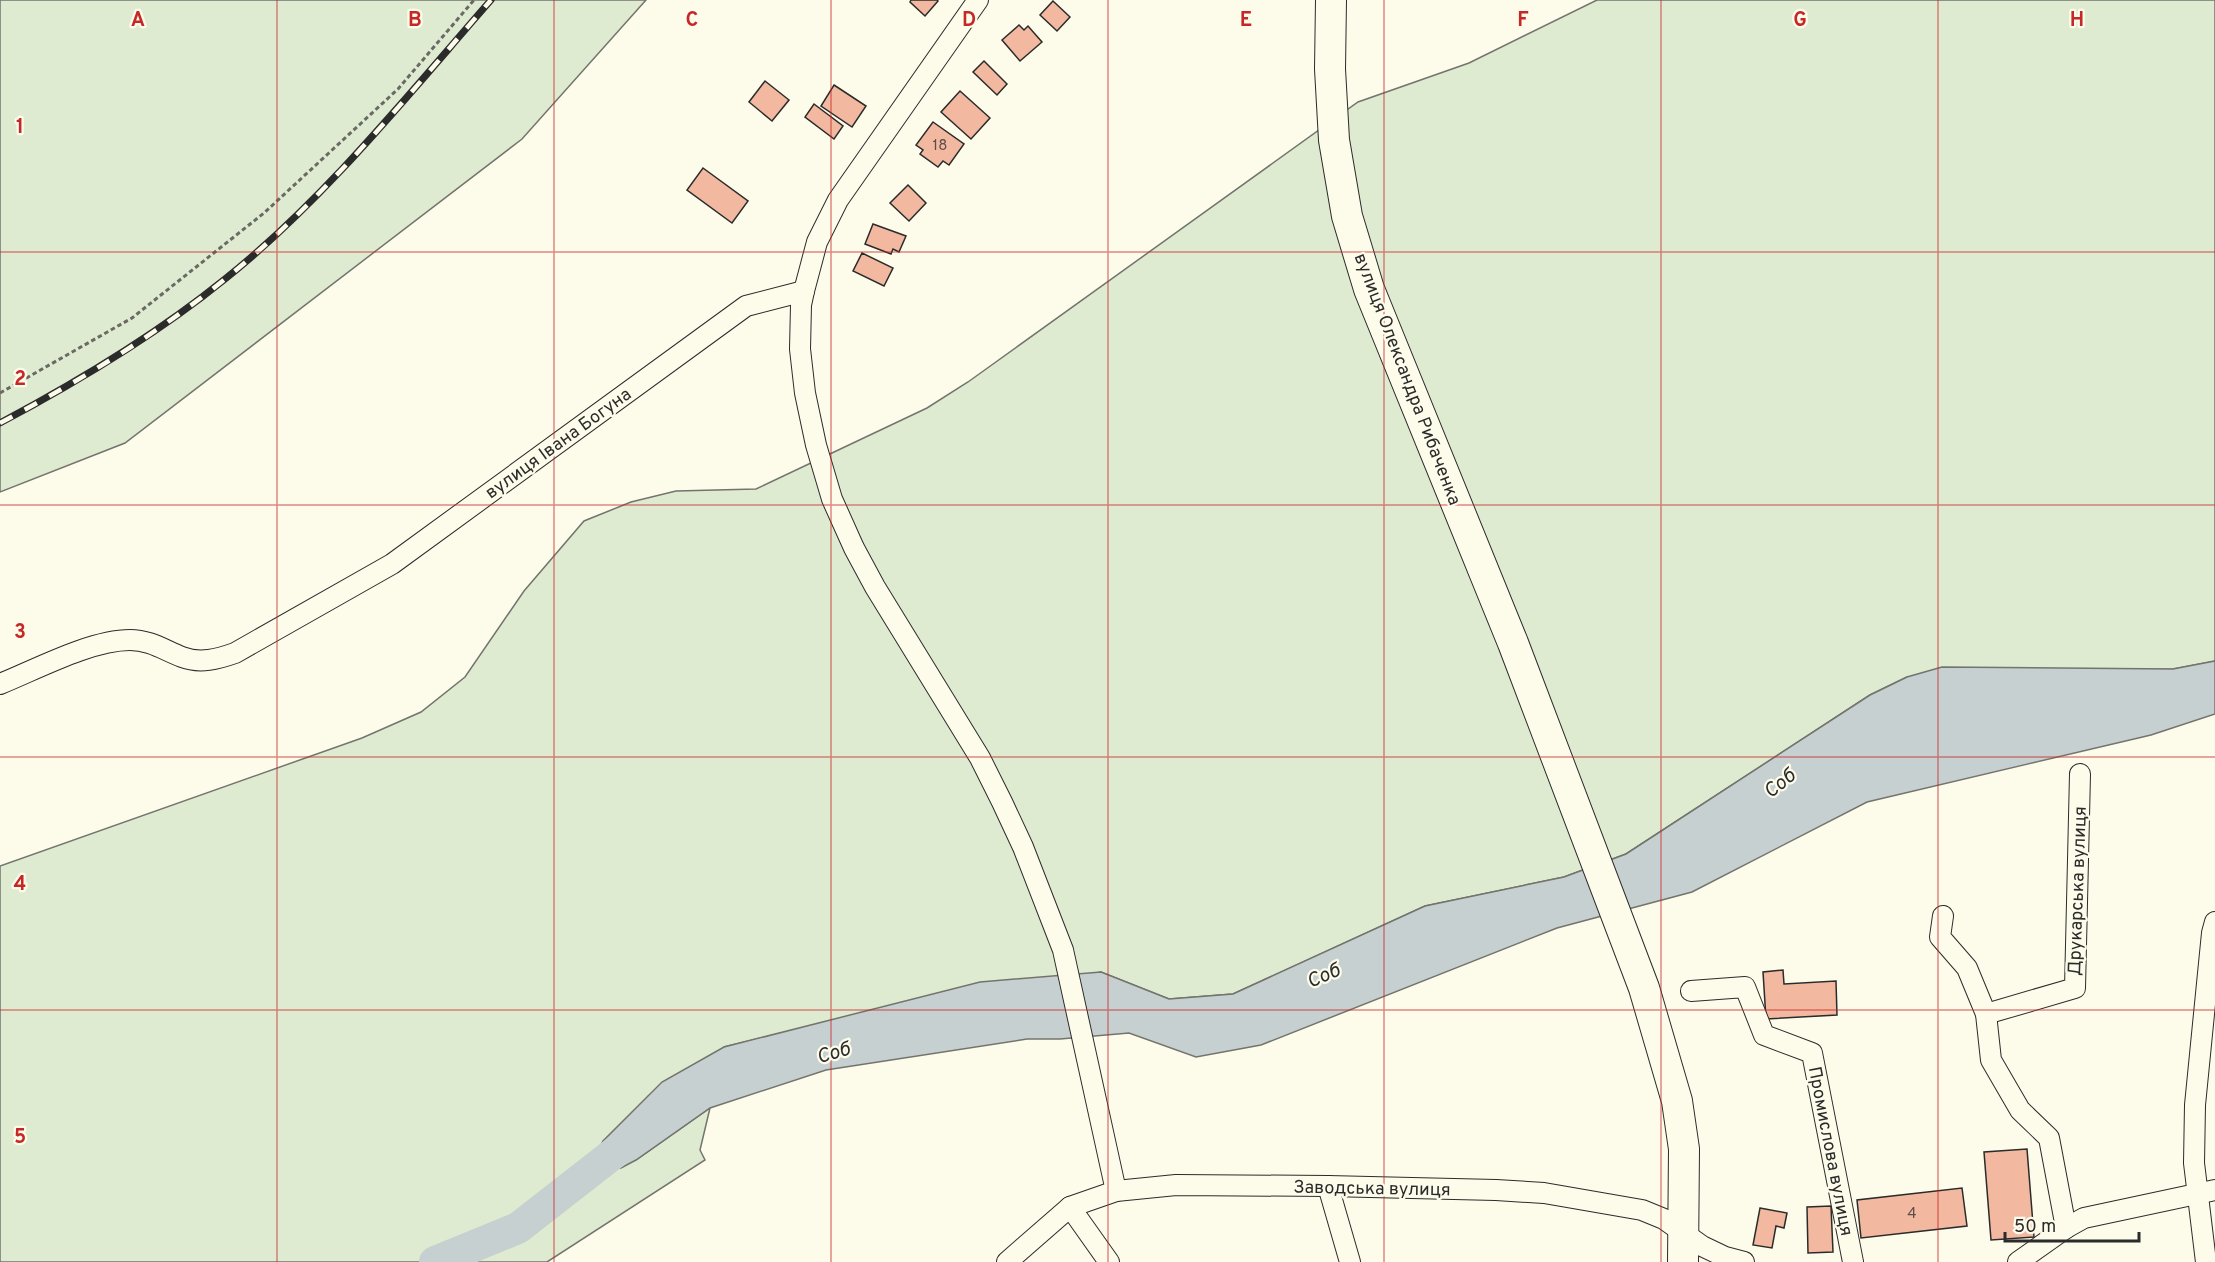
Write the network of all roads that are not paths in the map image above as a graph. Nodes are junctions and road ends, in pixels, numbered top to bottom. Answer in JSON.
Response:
{"nodes":[{"id":1,"x":978,"y":0,"type":"edge"},
{"id":2,"x":1331,"y":0,"type":"edge"},
{"id":3,"x":804,"y":291,"type":"junction"},
{"id":4,"x":0,"y":684,"type":"edge"},
{"id":5,"x":2080,"y":774,"type":"dead end"},
{"id":6,"x":1943,"y":916,"type":"dead end"},
{"id":7,"x":2215,"y":922,"type":"edge"},
{"id":8,"x":1691,"y":991,"type":"dead end"},
{"id":9,"x":1986,"y":1014,"type":"junction"},
{"id":10,"x":1328,"y":1186,"type":"junction"},
{"id":11,"x":1116,"y":1191,"type":"junction"},
{"id":12,"x":2206,"y":1192,"type":"edge"},
{"id":13,"x":1070,"y":1207,"type":"junction"},
{"id":14,"x":2066,"y":1228,"type":"junction"},
{"id":15,"x":1683,"y":1231,"type":"junction"},
{"id":16,"x":1007,"y":1262,"type":"edge"},
{"id":17,"x":1109,"y":1262,"type":"edge"},
{"id":18,"x":1350,"y":1262,"type":"edge"},
{"id":19,"x":1683,"y":1262,"type":"edge"},
{"id":20,"x":1744,"y":1262,"type":"edge"},
{"id":21,"x":1853,"y":1262,"type":"edge"},
{"id":22,"x":2018,"y":1262,"type":"edge"},
{"id":23,"x":2206,"y":1262,"type":"edge"}],
"edges":[{"from":1,"to":3,"type":"street"},
{"from":2,"to":15,"type":"highway","name":"вулиця Олександра Рибаченка"},
{"from":3,"to":4,"type":"street","name":"вулиця Івана Богуна"},
{"from":3,"to":11,"type":"street"},
{"from":5,"to":9,"type":"street","name":"Друкарська вулиця"},
{"from":6,"to":9,"type":"street"},
{"from":7,"to":12,"type":"street"},
{"from":8,"to":21,"type":"street","name":"Промислова вулиця"},
{"from":9,"to":14,"type":"street"},
{"from":10,"to":11,"type":"street","name":"Заводська вулиця"},
{"from":10,"to":15,"type":"street","name":"Заводська вулиця"},
{"from":10,"to":18,"type":"street"},
{"from":11,"to":13,"type":"street","name":"Заводська вулиця"},
{"from":12,"to":14,"type":"street"},
{"from":12,"to":23,"type":"street"},
{"from":13,"to":16,"type":"street","name":"Заводська вулиця"},
{"from":13,"to":17,"type":"street"},
{"from":14,"to":22,"type":"street"},
{"from":15,"to":19,"type":"highway"},
{"from":15,"to":20,"type":"street","name":"Заводська вулиця"}]}
